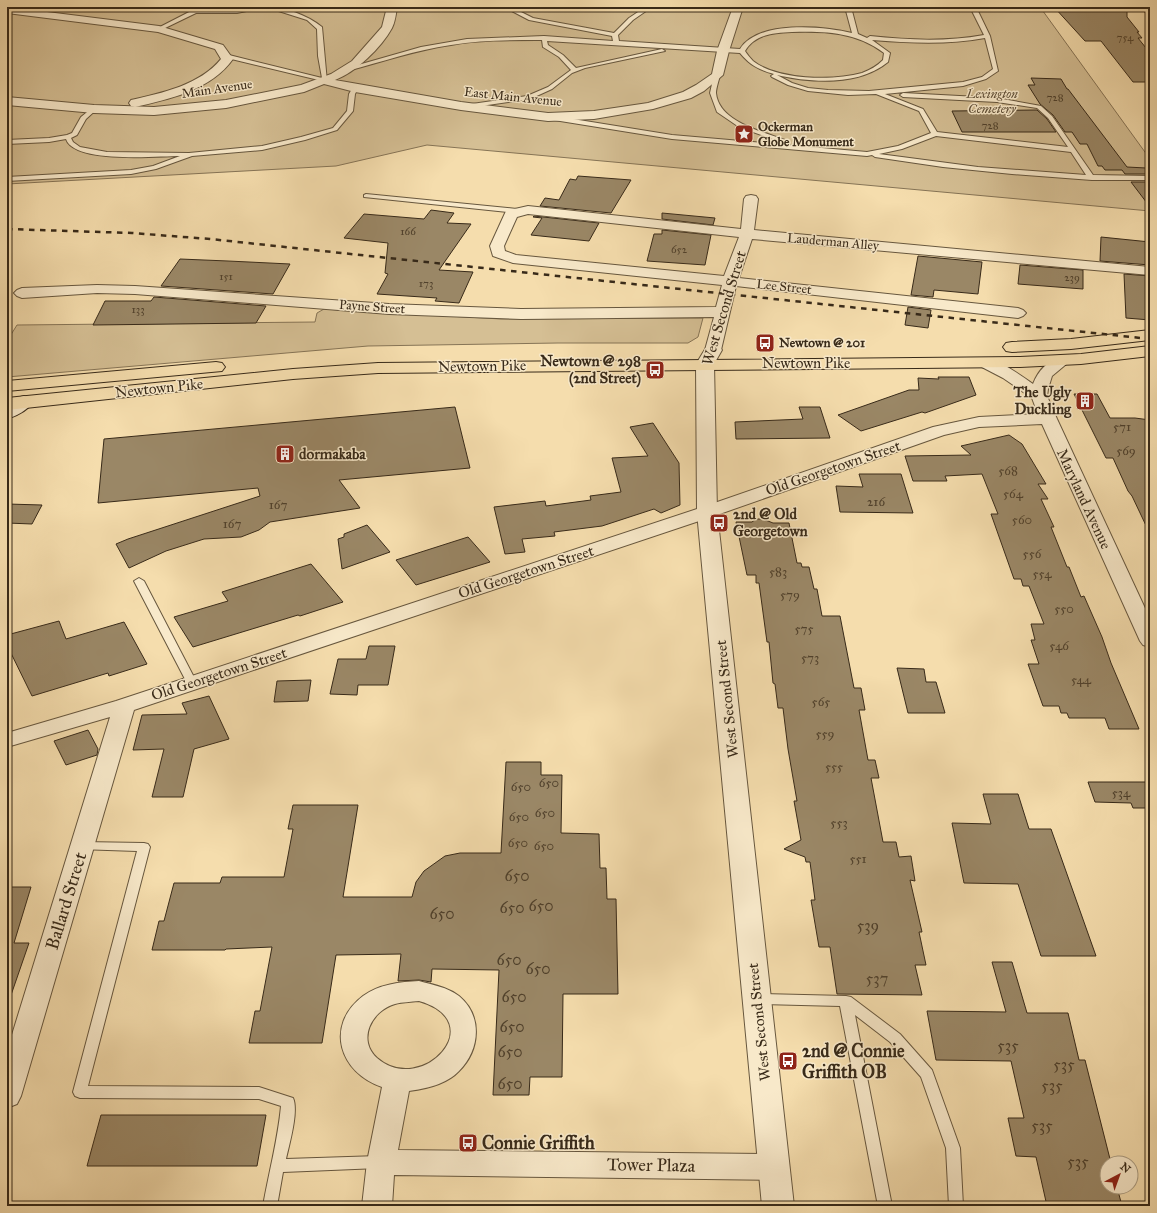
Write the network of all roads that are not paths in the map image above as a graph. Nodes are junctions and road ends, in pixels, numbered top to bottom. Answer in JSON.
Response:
{"nodes":[{"id":1,"x":189,"y":7,"type":"edge"},
{"id":2,"x":262,"y":7,"type":"edge"},
{"id":3,"x":269,"y":7,"type":"edge"},
{"id":4,"x":392,"y":7,"type":"edge"},
{"id":5,"x":507,"y":7,"type":"edge"},
{"id":6,"x":643,"y":7,"type":"edge"},
{"id":7,"x":738,"y":7,"type":"edge"},
{"id":8,"x":848,"y":7,"type":"edge"},
{"id":9,"x":973,"y":7,"type":"edge"},
{"id":10,"x":7,"y":10,"type":"edge"},
{"id":11,"x":195,"y":11,"type":"junction"},
{"id":12,"x":159,"y":29,"type":"junction"},
{"id":13,"x":615,"y":35,"type":"junction"},
{"id":14,"x":856,"y":36,"type":"junction"},
{"id":15,"x":987,"y":36,"type":"junction"},
{"id":16,"x":544,"y":38,"type":"junction"},
{"id":17,"x":864,"y":38,"type":"junction"},
{"id":18,"x":617,"y":43,"type":"junction"},
{"id":19,"x":676,"y":48,"type":"junction"},
{"id":20,"x":723,"y":51,"type":"junction"},
{"id":21,"x":742,"y":51,"type":"junction"},
{"id":22,"x":225,"y":56,"type":"junction"},
{"id":23,"x":346,"y":69,"type":"junction"},
{"id":24,"x":575,"y":70,"type":"junction"},
{"id":25,"x":769,"y":71,"type":"junction"},
{"id":26,"x":717,"y":75,"type":"junction"},
{"id":27,"x":325,"y":81,"type":"junction"},
{"id":28,"x":354,"y":88,"type":"junction"},
{"id":29,"x":878,"y":93,"type":"junction"},
{"id":30,"x":938,"y":96,"type":"junction"},
{"id":31,"x":7,"y":101,"type":"edge"},
{"id":32,"x":461,"y":106,"type":"junction"},
{"id":33,"x":94,"y":109,"type":"junction"},
{"id":34,"x":921,"y":110,"type":"junction"},
{"id":35,"x":548,"y":117,"type":"junction"},
{"id":36,"x":935,"y":134,"type":"junction"},
{"id":37,"x":68,"y":137,"type":"junction"},
{"id":38,"x":7,"y":142,"type":"edge"},
{"id":39,"x":808,"y":148,"type":"junction"},
{"id":40,"x":1074,"y":150,"type":"junction"},
{"id":41,"x":191,"y":154,"type":"junction"},
{"id":42,"x":868,"y":154,"type":"junction"},
{"id":43,"x":1092,"y":178,"type":"junction"},
{"id":44,"x":1150,"y":178,"type":"edge"},
{"id":45,"x":7,"y":179,"type":"edge"},
{"id":46,"x":366,"y":196,"type":"dead end"},
{"id":47,"x":751,"y":199,"type":"dead end"},
{"id":48,"x":517,"y":212,"type":"junction"},
{"id":49,"x":747,"y":234,"type":"junction"},
{"id":50,"x":1150,"y":271,"type":"edge"},
{"id":51,"x":730,"y":280,"type":"junction"},
{"id":52,"x":22,"y":293,"type":"dead end"},
{"id":53,"x":722,"y":312,"type":"junction"},
{"id":54,"x":1018,"y":313,"type":"dead end"},
{"id":55,"x":1150,"y":335,"type":"edge"},
{"id":56,"x":1150,"y":351,"type":"edge"},
{"id":57,"x":709,"y":357,"type":"junction"},
{"id":58,"x":1062,"y":361,"type":"junction"},
{"id":59,"x":984,"y":362,"type":"junction"},
{"id":60,"x":7,"y":386,"type":"edge"},
{"id":61,"x":1039,"y":396,"type":"junction"},
{"id":62,"x":16,"y":403,"type":"edge"},
{"id":63,"x":7,"y":413,"type":"edge"},
{"id":64,"x":1048,"y":419,"type":"junction"},
{"id":65,"x":707,"y":512,"type":"junction"},
{"id":66,"x":140,"y":582,"type":"dead end"},
{"id":67,"x":1150,"y":642,"type":"edge"},
{"id":68,"x":192,"y":683,"type":"junction"},
{"id":69,"x":124,"y":706,"type":"junction"},
{"id":70,"x":7,"y":740,"type":"edge"},
{"id":71,"x":82,"y":846,"type":"junction"},
{"id":72,"x":757,"y":999,"type":"junction"},
{"id":73,"x":846,"y":1001,"type":"junction"},
{"id":74,"x":397,"y":1080,"type":"dead end"},
{"id":75,"x":7,"y":1096,"type":"edge"},
{"id":76,"x":381,"y":1162,"type":"junction"},
{"id":77,"x":277,"y":1166,"type":"junction"},
{"id":78,"x":774,"y":1166,"type":"junction"},
{"id":79,"x":270,"y":1206,"type":"edge"},
{"id":80,"x":377,"y":1206,"type":"edge"},
{"id":81,"x":778,"y":1206,"type":"edge"},
{"id":82,"x":885,"y":1206,"type":"edge"},
{"id":83,"x":956,"y":1206,"type":"edge"}],
"edges":[{"from":1,"to":11,"type":"lane"},
{"from":2,"to":11,"type":"lane"},
{"from":3,"to":27,"type":"lane"},
{"from":4,"to":23,"type":"street","name":"Main Avenue"},
{"from":5,"to":13,"type":"lane"},
{"from":6,"to":13,"type":"lane"},
{"from":7,"to":20,"type":"street"},
{"from":8,"to":14,"type":"lane"},
{"from":9,"to":15,"type":"lane"},
{"from":10,"to":12,"type":"street"},
{"from":11,"to":12,"type":"lane"},
{"from":12,"to":22,"type":"street"},
{"from":13,"to":18,"type":"lane"},
{"from":14,"to":17,"type":"lane"},
{"from":14,"to":21,"type":"lane"},
{"from":15,"to":17,"type":"lane"},
{"from":15,"to":29,"type":"lane"},
{"from":16,"to":18,"type":"lane"},
{"from":16,"to":23,"type":"lane"},
{"from":16,"to":24,"type":"lane"},
{"from":17,"to":25,"type":"lane"},
{"from":18,"to":19,"type":"lane"},
{"from":19,"to":20,"type":"lane"},
{"from":19,"to":24,"type":"lane"},
{"from":20,"to":21,"type":"lane"},
{"from":20,"to":26,"type":"street"},
{"from":21,"to":25,"type":"lane"},
{"from":22,"to":27,"type":"lane"},
{"from":22,"to":33,"type":"street"},
{"from":23,"to":27,"type":"street","name":"Main Avenue"},
{"from":24,"to":32,"type":"lane"},
{"from":25,"to":29,"type":"lane"},
{"from":26,"to":35,"type":"street","name":"East Main Avenue"},
{"from":26,"to":39,"type":"lane"},
{"from":27,"to":28,"type":"street","name":"East Main Avenue"},
{"from":27,"to":33,"type":"street","name":"Main Avenue"},
{"from":28,"to":32,"type":"street","name":"East Main Avenue"},
{"from":28,"to":41,"type":"lane"},
{"from":29,"to":30,"type":"lane"},
{"from":29,"to":34,"type":"lane"},
{"from":30,"to":34,"type":"lane"},
{"from":30,"to":40,"type":"lane"},
{"from":31,"to":33,"type":"street","name":"Main Avenue"},
{"from":32,"to":35,"type":"street","name":"East Main Avenue"},
{"from":33,"to":37,"type":"lane"},
{"from":34,"to":36,"type":"lane"},
{"from":35,"to":39,"type":"lane"},
{"from":36,"to":40,"type":"lane"},
{"from":36,"to":42,"type":"lane"},
{"from":37,"to":38,"type":"lane"},
{"from":37,"to":41,"type":"lane"},
{"from":39,"to":42,"type":"lane"},
{"from":40,"to":43,"type":"lane"},
{"from":41,"to":45,"type":"lane"},
{"from":42,"to":43,"type":"lane"},
{"from":43,"to":44,"type":"lane"},
{"from":46,"to":48,"type":"lane"},
{"from":47,"to":49,"type":"street","name":"West Second Street"},
{"from":48,"to":49,"type":"street","name":"Lauderman Alley"},
{"from":48,"to":51,"type":"street","name":"Lee Street"},
{"from":49,"to":50,"type":"street","name":"Lauderman Alley"},
{"from":49,"to":51,"type":"street","name":"West Second Street"},
{"from":51,"to":53,"type":"street","name":"West Second Street"},
{"from":51,"to":54,"type":"street","name":"Lee Street"},
{"from":52,"to":53,"type":"street","name":"Payne Street"},
{"from":53,"to":57,"type":"street","name":"West Second Street"},
{"from":55,"to":57,"type":"main road","name":"Newtown Pike"},
{"from":56,"to":58,"type":"main road","name":"Newtown Pike"},
{"from":57,"to":59,"type":"main road","name":"Newtown Pike"},
{"from":57,"to":60,"type":"main road","name":"Newtown Pike"},
{"from":57,"to":62,"type":"main road","name":"Newtown Pike"},
{"from":57,"to":65,"type":"street","name":"West Second Street"},
{"from":58,"to":59,"type":"main road","name":"Newtown Pike"},
{"from":58,"to":61,"type":"street"},
{"from":59,"to":61,"type":"street"},
{"from":61,"to":64,"type":"street","name":"Maryland Avenue"},
{"from":62,"to":63,"type":"street"},
{"from":64,"to":65,"type":"street","name":"Old Georgetown Street"},
{"from":64,"to":67,"type":"street","name":"Maryland Avenue"},
{"from":65,"to":68,"type":"street","name":"Old Georgetown Street"},
{"from":65,"to":72,"type":"street","name":"West Second Street"},
{"from":66,"to":68,"type":"lane"},
{"from":68,"to":69,"type":"street","name":"Old Georgetown Street"},
{"from":69,"to":70,"type":"street","name":"Old Georgetown Street"},
{"from":69,"to":71,"type":"street","name":"Ballard Street"},
{"from":71,"to":75,"type":"street","name":"Ballard Street"},
{"from":71,"to":77,"type":"lane"},
{"from":72,"to":73,"type":"lane"},
{"from":72,"to":78,"type":"street","name":"West Second Street"},
{"from":73,"to":82,"type":"lane"},
{"from":73,"to":83,"type":"lane"},
{"from":74,"to":76,"type":"street"},
{"from":76,"to":77,"type":"lane"},
{"from":76,"to":78,"type":"street","name":"Tower Plaza"},
{"from":76,"to":80,"type":"street"},
{"from":77,"to":79,"type":"lane"},
{"from":78,"to":81,"type":"street","name":"West Second Street"}]}
